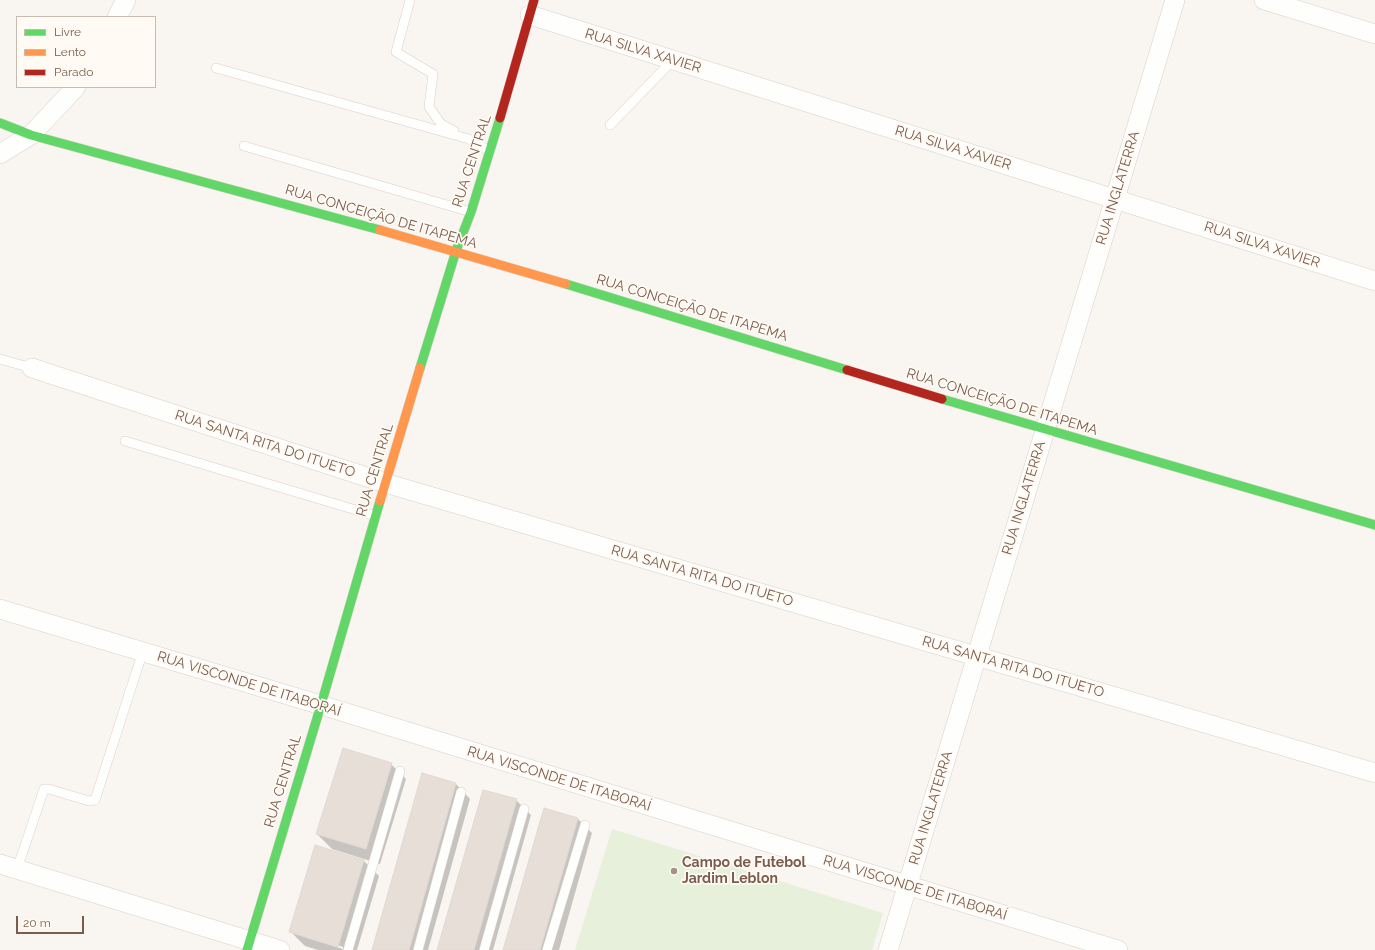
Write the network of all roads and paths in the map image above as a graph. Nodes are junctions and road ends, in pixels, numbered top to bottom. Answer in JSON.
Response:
{"nodes":[{"id":1,"x":126,"y":0,"type":"edge"},
{"id":2,"x":410,"y":0,"type":"edge"},
{"id":3,"x":1175,"y":0,"type":"edge"},
{"id":4,"x":1264,"y":0,"type":"edge"},
{"id":5,"x":532,"y":8,"type":"edge"},
{"id":6,"x":118,"y":16,"type":"edge"},
{"id":7,"x":1375,"y":34,"type":"edge"},
{"id":8,"x":673,"y":60,"type":"junction"},
{"id":9,"x":216,"y":68,"type":"dead end"},
{"id":10,"x":75,"y":88,"type":"edge"},
{"id":11,"x":0,"y":123,"type":"edge"},
{"id":12,"x":610,"y":125,"type":"dead end"},
{"id":13,"x":30,"y":135,"type":"junction"},
{"id":14,"x":469,"y":139,"type":"junction"},
{"id":15,"x":244,"y":146,"type":"dead end"},
{"id":16,"x":490,"y":151,"type":"junction"},
{"id":17,"x":0,"y":154,"type":"edge"},
{"id":18,"x":1115,"y":198,"type":"junction"},
{"id":19,"x":471,"y":212,"type":"junction"},
{"id":20,"x":456,"y":251,"type":"junction"},
{"id":21,"x":1375,"y":281,"type":"edge"},
{"id":22,"x":0,"y":359,"type":"edge"},
{"id":23,"x":32,"y":368,"type":"joint"},
{"id":24,"x":1045,"y":430,"type":"junction"},
{"id":25,"x":125,"y":441,"type":"dead end"},
{"id":26,"x":385,"y":483,"type":"junction"},
{"id":27,"x":376,"y":516,"type":"junction"},
{"id":28,"x":1375,"y":525,"type":"edge"},
{"id":29,"x":0,"y":609,"type":"edge"},
{"id":30,"x":142,"y":651,"type":"junction"},
{"id":31,"x":977,"y":656,"type":"junction"},
{"id":32,"x":321,"y":705,"type":"junction"},
{"id":33,"x":400,"y":771,"type":"dead end"},
{"id":34,"x":1375,"y":773,"type":"edge"},
{"id":35,"x":461,"y":792,"type":"dead end"},
{"id":36,"x":524,"y":809,"type":"dead end"},
{"id":37,"x":585,"y":825,"type":"dead end"},
{"id":38,"x":8,"y":867,"type":"edge"},
{"id":39,"x":907,"y":886,"type":"junction"},
{"id":40,"x":248,"y":945,"type":"edge"},
{"id":41,"x":280,"y":950,"type":"edge"},
{"id":42,"x":348,"y":950,"type":"edge"},
{"id":43,"x":418,"y":950,"type":"edge"},
{"id":44,"x":484,"y":950,"type":"edge"},
{"id":45,"x":548,"y":950,"type":"edge"},
{"id":46,"x":888,"y":950,"type":"edge"},
{"id":47,"x":1118,"y":950,"type":"edge"}],
"edges":[{"from":1,"to":6,"type":"street"},
{"from":2,"to":14,"type":"lane"},
{"from":3,"to":18,"type":"street","name":"RUA INGLATERRA"},
{"from":4,"to":7,"type":"street"},
{"from":5,"to":8,"type":"street","name":"RUA SILVA XAVIER"},
{"from":5,"to":16,"type":"street","name":"RUA CENTRAL"},
{"from":8,"to":12,"type":"lane"},
{"from":8,"to":18,"type":"street","name":"RUA SILVA XAVIER"},
{"from":9,"to":14,"type":"lane"},
{"from":10,"to":13,"type":"street"},
{"from":11,"to":13,"type":"street","name":"RUA CONCEIÇÃO DE ITAPEMA"},
{"from":13,"to":17,"type":"street"},
{"from":13,"to":20,"type":"street","name":"RUA CONCEIÇÃO DE ITAPEMA"},
{"from":14,"to":16,"type":"lane"},
{"from":15,"to":19,"type":"lane"},
{"from":16,"to":19,"type":"street","name":"RUA CENTRAL"},
{"from":18,"to":21,"type":"street","name":"RUA SILVA XAVIER"},
{"from":18,"to":24,"type":"street","name":"RUA INGLATERRA"},
{"from":19,"to":20,"type":"street","name":"RUA CENTRAL"},
{"from":20,"to":24,"type":"street","name":"RUA CONCEIÇÃO DE ITAPEMA"},
{"from":20,"to":26,"type":"street","name":"RUA CENTRAL"},
{"from":22,"to":23,"type":"lane"},
{"from":23,"to":26,"type":"street","name":"RUA SANTA RITA DO ITUETO"},
{"from":24,"to":28,"type":"street","name":"RUA CONCEIÇÃO DE ITAPEMA"},
{"from":24,"to":31,"type":"street","name":"RUA INGLATERRA"},
{"from":25,"to":27,"type":"lane"},
{"from":26,"to":27,"type":"street","name":"RUA CENTRAL"},
{"from":26,"to":31,"type":"street","name":"RUA SANTA RITA DO ITUETO"},
{"from":27,"to":32,"type":"street","name":"RUA CENTRAL"},
{"from":29,"to":30,"type":"street","name":"RUA VISCONDE DE ITABORAÍ"},
{"from":30,"to":32,"type":"street","name":"RUA VISCONDE DE ITABORAÍ"},
{"from":30,"to":38,"type":"lane"},
{"from":31,"to":34,"type":"street","name":"RUA SANTA RITA DO ITUETO"},
{"from":31,"to":39,"type":"street","name":"RUA INGLATERRA"},
{"from":32,"to":39,"type":"street","name":"RUA VISCONDE DE ITABORAÍ"},
{"from":32,"to":40,"type":"street","name":"RUA CENTRAL"},
{"from":33,"to":42,"type":"lane"},
{"from":35,"to":43,"type":"lane"},
{"from":36,"to":44,"type":"lane"},
{"from":37,"to":45,"type":"lane"},
{"from":38,"to":40,"type":"street"},
{"from":39,"to":46,"type":"street","name":"RUA INGLATERRA"},
{"from":39,"to":47,"type":"street","name":"RUA VISCONDE DE ITABORAÍ"},
{"from":40,"to":41,"type":"street"}]}
